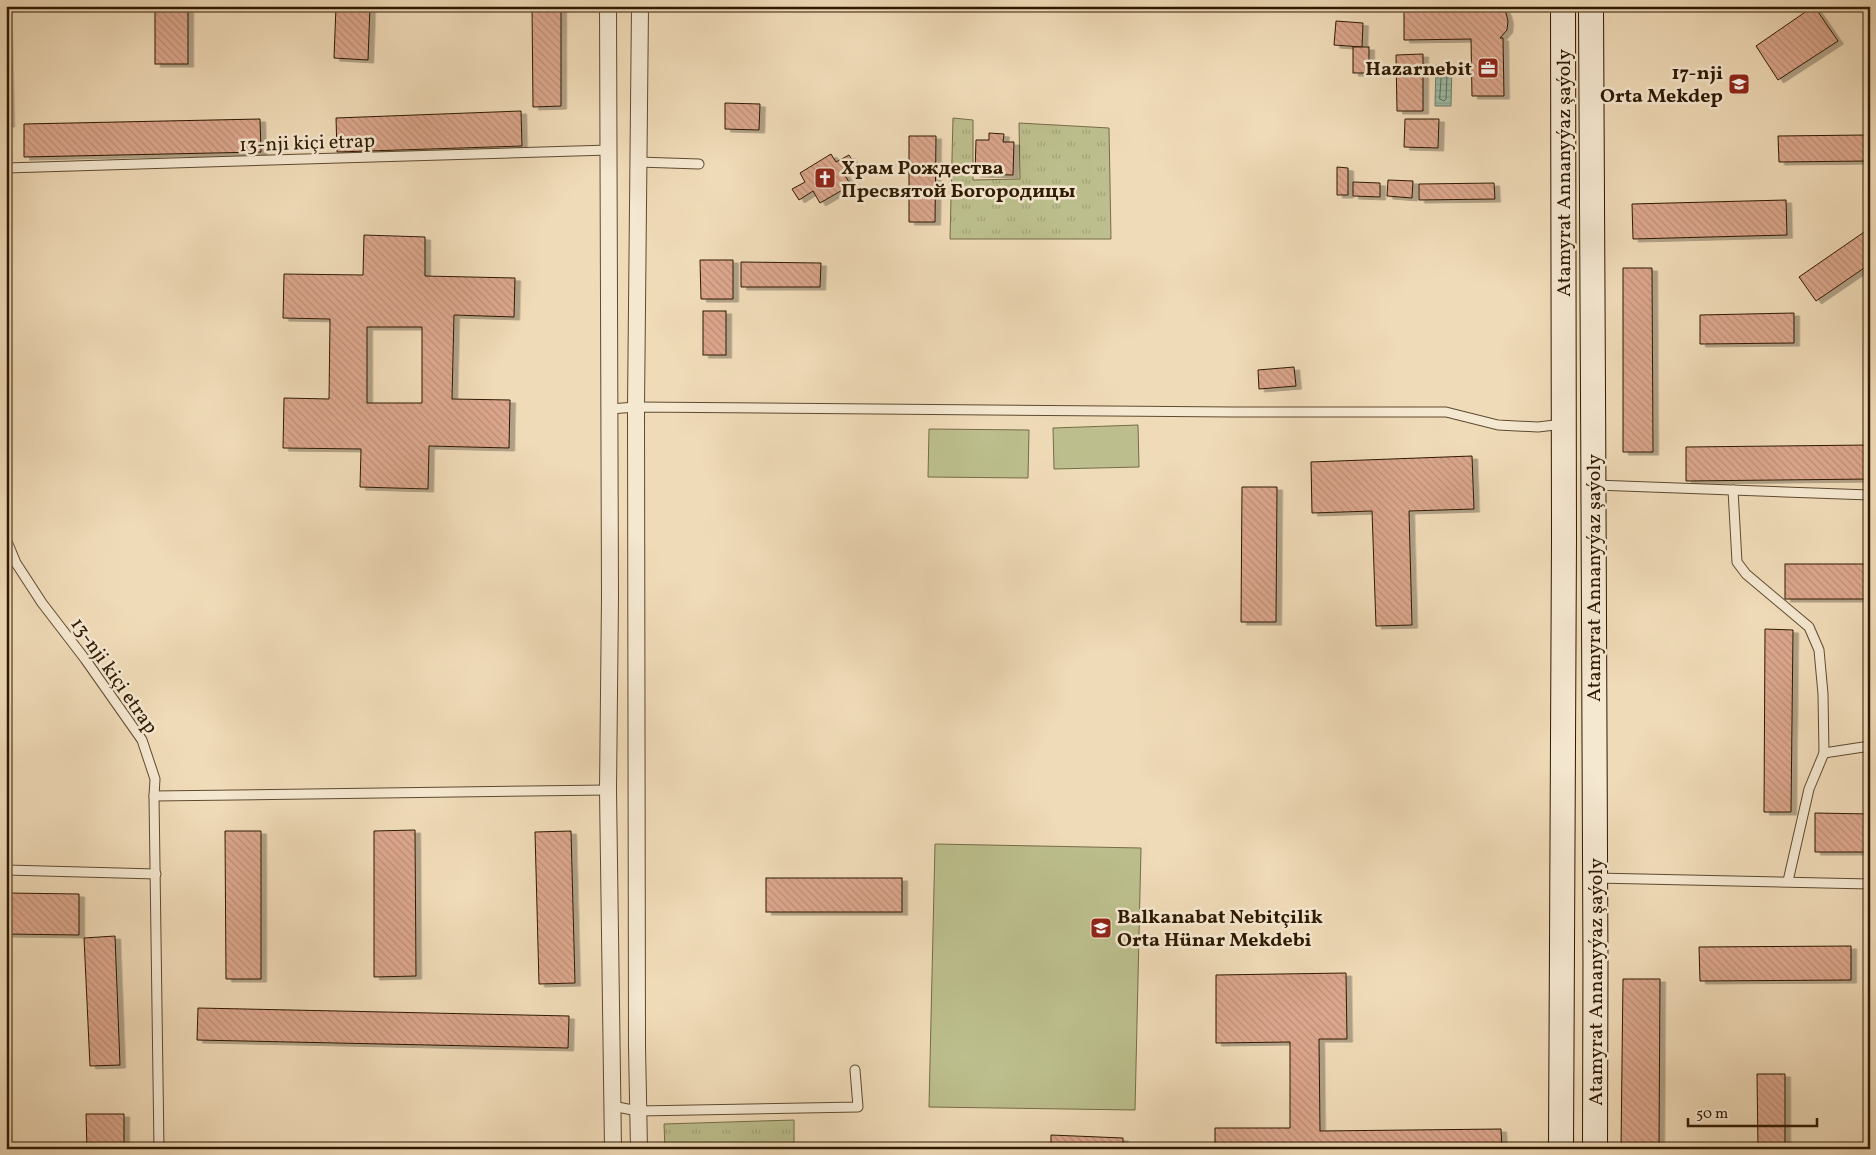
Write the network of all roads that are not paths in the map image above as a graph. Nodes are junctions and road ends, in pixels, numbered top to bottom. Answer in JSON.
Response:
{"nodes":[{"id":1,"x":608,"y":6,"type":"edge"},
{"id":2,"x":640,"y":6,"type":"edge"},
{"id":3,"x":1564,"y":6,"type":"edge"},
{"id":4,"x":1591,"y":6,"type":"edge"},
{"id":5,"x":608,"y":150,"type":"junction"},
{"id":6,"x":638,"y":162,"type":"junction"},
{"id":7,"x":699,"y":164,"type":"dead end"},
{"id":8,"x":6,"y":168,"type":"edge"},
{"id":9,"x":636,"y":407,"type":"junction"},
{"id":10,"x":610,"y":409,"type":"junction"},
{"id":11,"x":1563,"y":424,"type":"junction"},
{"id":12,"x":1592,"y":485,"type":"junction"},
{"id":13,"x":1734,"y":490,"type":"junction"},
{"id":14,"x":1870,"y":495,"type":"edge"},
{"id":15,"x":6,"y":539,"type":"edge"},
{"id":16,"x":1870,"y":746,"type":"edge"},
{"id":17,"x":1824,"y":753,"type":"junction"},
{"id":18,"x":608,"y":790,"type":"junction"},
{"id":19,"x":154,"y":796,"type":"junction"},
{"id":20,"x":6,"y":870,"type":"edge"},
{"id":21,"x":156,"y":874,"type":"junction"},
{"id":22,"x":1596,"y":878,"type":"junction"},
{"id":23,"x":1788,"y":881,"type":"junction"},
{"id":24,"x":1870,"y":884,"type":"edge"},
{"id":25,"x":1870,"y":960,"type":"edge"},
{"id":26,"x":1870,"y":1009,"type":"edge"},
{"id":27,"x":855,"y":1070,"type":"dead end"},
{"id":28,"x":612,"y":1106,"type":"junction"},
{"id":29,"x":638,"y":1111,"type":"junction"},
{"id":30,"x":159,"y":1149,"type":"edge"},
{"id":31,"x":613,"y":1149,"type":"edge"},
{"id":32,"x":639,"y":1149,"type":"edge"},
{"id":33,"x":1561,"y":1149,"type":"edge"},
{"id":34,"x":1595,"y":1149,"type":"edge"}],
"edges":[{"from":1,"to":5,"type":"street"},
{"from":2,"to":6,"type":"street"},
{"from":3,"to":11,"type":"street","name":"Atamyrat Annanyýaz şaýoly"},
{"from":4,"to":12,"type":"street","name":"Atamyrat Annanyýaz şaýoly"},
{"from":5,"to":8,"type":"lane","name":"13-nji kiçi etrap"},
{"from":5,"to":10,"type":"street"},
{"from":6,"to":7,"type":"lane"},
{"from":6,"to":9,"type":"street"},
{"from":9,"to":10,"type":"lane"},
{"from":9,"to":11,"type":"lane"},
{"from":9,"to":29,"type":"street"},
{"from":10,"to":18,"type":"street"},
{"from":11,"to":33,"type":"street","name":"Atamyrat Annanyýaz şaýoly"},
{"from":12,"to":13,"type":"lane"},
{"from":12,"to":22,"type":"street","name":"Atamyrat Annanyýaz şaýoly"},
{"from":13,"to":14,"type":"lane"},
{"from":13,"to":17,"type":"lane"},
{"from":15,"to":19,"type":"lane","name":"13-nji kiçi etrap"},
{"from":16,"to":17,"type":"lane"},
{"from":17,"to":23,"type":"lane"},
{"from":18,"to":19,"type":"lane"},
{"from":18,"to":28,"type":"street"},
{"from":19,"to":21,"type":"lane","name":"13-nji kiçi etrap"},
{"from":20,"to":21,"type":"lane"},
{"from":21,"to":30,"type":"lane","name":"13-nji kiçi etrap"},
{"from":22,"to":23,"type":"lane"},
{"from":22,"to":34,"type":"street","name":"Atamyrat Annanyýaz şaýoly"},
{"from":23,"to":24,"type":"lane"},
{"from":25,"to":26,"type":"lane"},
{"from":27,"to":29,"type":"lane"},
{"from":28,"to":29,"type":"lane"},
{"from":28,"to":31,"type":"street"},
{"from":29,"to":32,"type":"street"}]}
